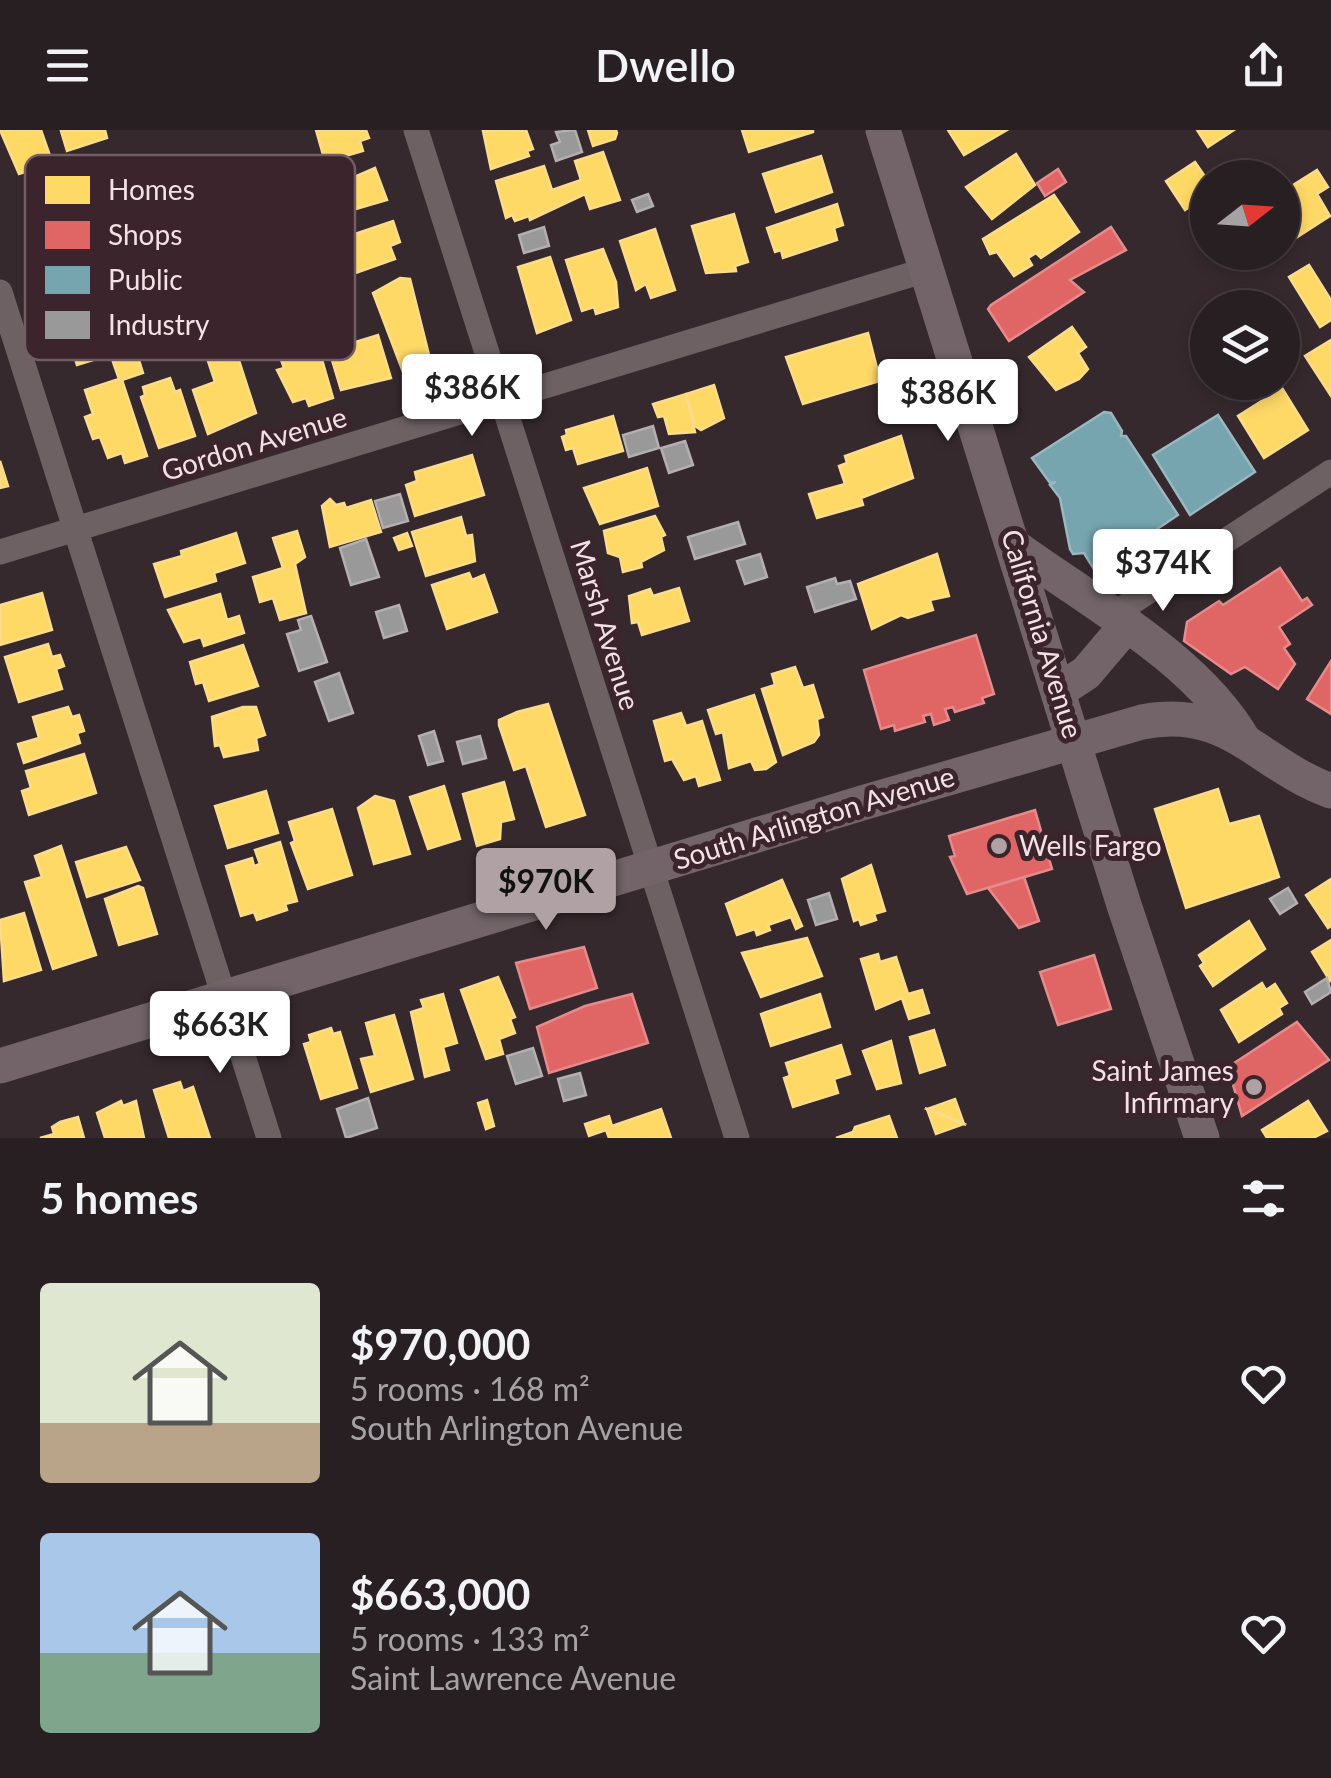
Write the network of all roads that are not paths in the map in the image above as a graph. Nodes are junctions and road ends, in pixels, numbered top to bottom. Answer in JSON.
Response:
{"nodes":[{"id":1,"x":416,"y":130,"type":"edge"},
{"id":2,"x":883,"y":130,"type":"edge"},
{"id":3,"x":926,"y":270,"type":"junction"},
{"id":4,"x":0,"y":292,"type":"edge"},
{"id":5,"x":503,"y":400,"type":"junction"},
{"id":6,"x":1331,"y":472,"type":"edge"},
{"id":7,"x":76,"y":529,"type":"junction"},
{"id":8,"x":1015,"y":548,"type":"junction"},
{"id":9,"x":0,"y":552,"type":"edge"},
{"id":10,"x":1125,"y":627,"type":"junction"},
{"id":11,"x":1060,"y":690,"type":"junction"},
{"id":12,"x":1075,"y":740,"type":"junction"},
{"id":13,"x":1244,"y":742,"type":"junction"},
{"id":14,"x":1331,"y":791,"type":"edge"},
{"id":15,"x":650,"y":868,"type":"junction"},
{"id":16,"x":224,"y":998,"type":"junction"},
{"id":17,"x":0,"y":1066,"type":"edge"},
{"id":18,"x":269,"y":1138,"type":"edge"},
{"id":19,"x":736,"y":1138,"type":"edge"},
{"id":20,"x":1202,"y":1138,"type":"edge"}],
"edges":[{"from":1,"to":5,"type":"street","name":"Marsh Avenue"},
{"from":2,"to":3,"type":"main road","name":"California Avenue"},
{"from":3,"to":5,"type":"street","name":"Gordon Avenue"},
{"from":3,"to":8,"type":"main road","name":"California Avenue"},
{"from":4,"to":7,"type":"street"},
{"from":5,"to":7,"type":"street","name":"Gordon Avenue"},
{"from":5,"to":15,"type":"street","name":"Marsh Avenue"},
{"from":6,"to":10,"type":"street"},
{"from":7,"to":9,"type":"street","name":"Gordon Avenue"},
{"from":7,"to":16,"type":"street"},
{"from":8,"to":10,"type":"main road"},
{"from":8,"to":11,"type":"main road","name":"California Avenue"},
{"from":10,"to":11,"type":"main road"},
{"from":10,"to":13,"type":"main road"},
{"from":11,"to":12,"type":"main road","name":"California Avenue"},
{"from":12,"to":13,"type":"main road","name":"South Arlington Avenue"},
{"from":12,"to":15,"type":"main road","name":"South Arlington Avenue"},
{"from":12,"to":20,"type":"main road","name":"California Avenue"},
{"from":13,"to":14,"type":"main road","name":"South Arlington Avenue"},
{"from":15,"to":16,"type":"main road","name":"South Arlington Avenue"},
{"from":15,"to":19,"type":"street","name":"Marsh Avenue"},
{"from":16,"to":17,"type":"main road","name":"South Arlington Avenue"},
{"from":16,"to":18,"type":"street"}]}
